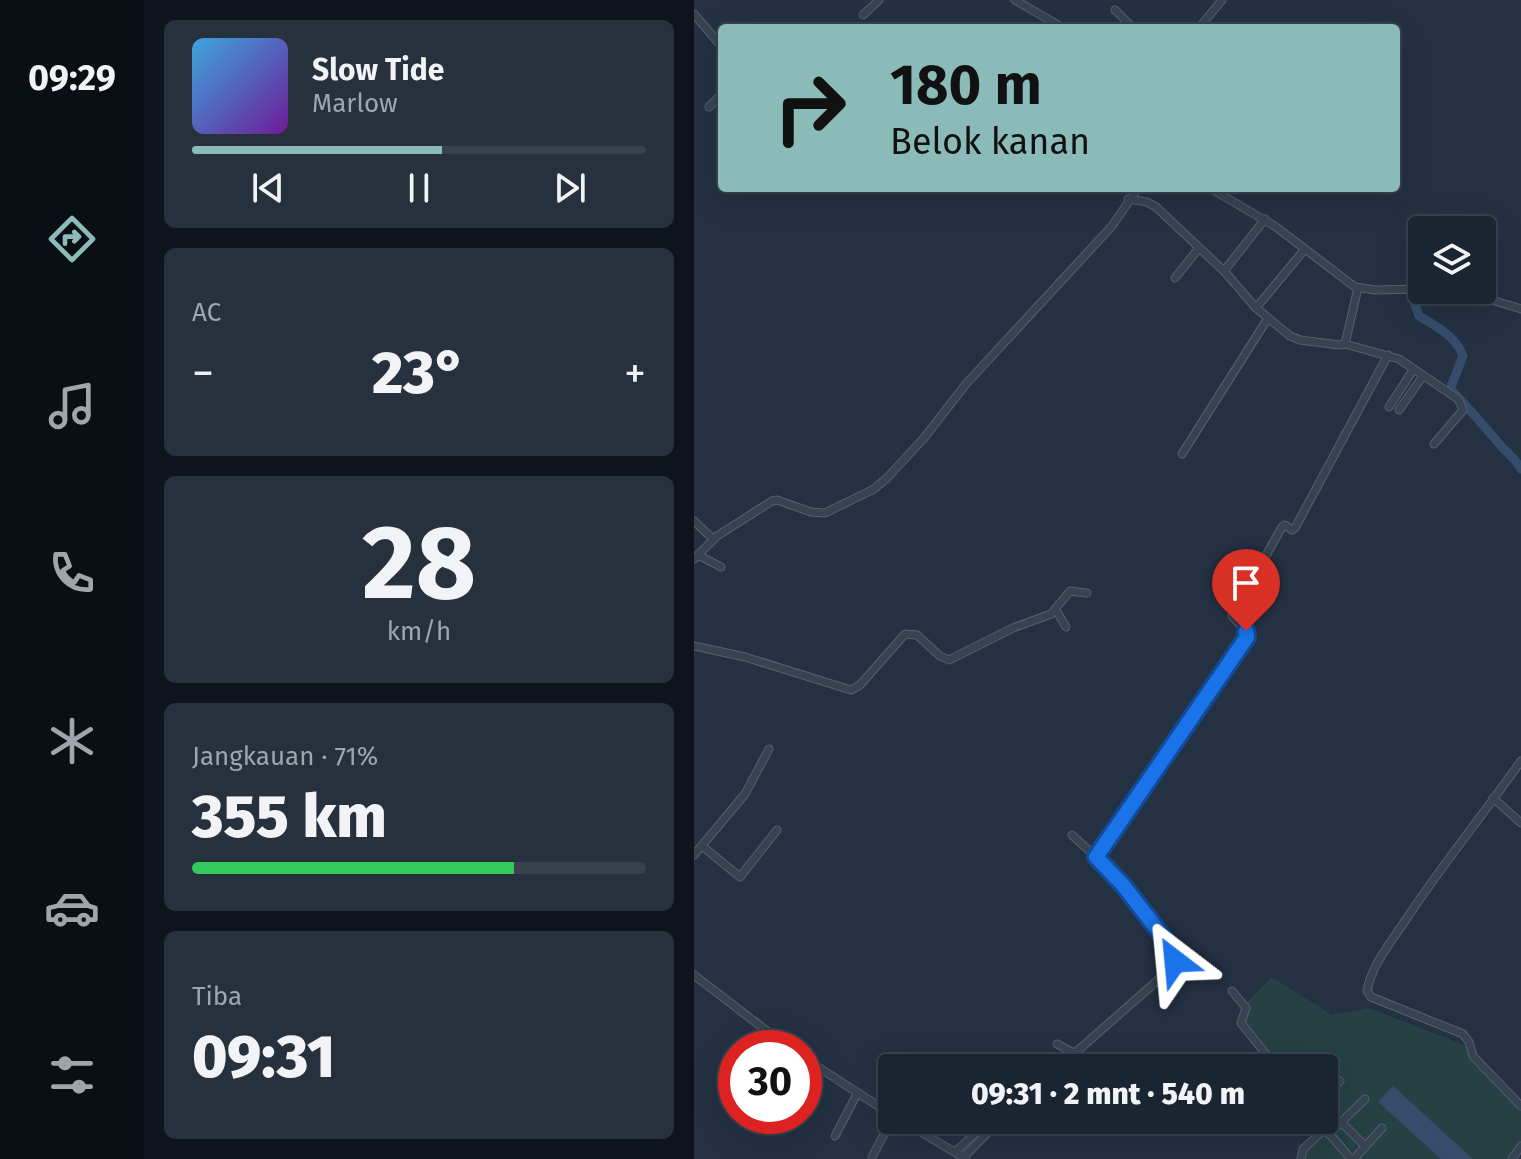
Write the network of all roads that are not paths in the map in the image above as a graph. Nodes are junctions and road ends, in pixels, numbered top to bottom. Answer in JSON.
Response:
{"nodes":[{"id":1,"x":879,"y":0,"type":"edge"},
{"id":2,"x":1015,"y":0,"type":"edge"},
{"id":3,"x":1222,"y":0,"type":"edge"},
{"id":4,"x":1115,"y":10,"type":"dead end"},
{"id":5,"x":694,"y":14,"type":"edge"},
{"id":6,"x":863,"y":15,"type":"dead end"},
{"id":7,"x":1049,"y":24,"type":"edge"},
{"id":8,"x":1129,"y":24,"type":"edge"},
{"id":9,"x":1202,"y":24,"type":"edge"},
{"id":10,"x":718,"y":42,"type":"edge"},
{"id":11,"x":718,"y":98,"type":"edge"},
{"id":12,"x":709,"y":107,"type":"dead end"},
{"id":13,"x":1134,"y":192,"type":"edge"},
{"id":14,"x":1217,"y":192,"type":"edge"},
{"id":15,"x":1128,"y":199,"type":"junction"},
{"id":16,"x":1265,"y":219,"type":"junction"},
{"id":17,"x":1199,"y":248,"type":"junction"},
{"id":18,"x":1305,"y":249,"type":"junction"},
{"id":19,"x":1224,"y":271,"type":"junction"},
{"id":20,"x":1175,"y":278,"type":"dead end"},
{"id":21,"x":1358,"y":288,"type":"junction"},
{"id":22,"x":1408,"y":289,"type":"edge"},
{"id":23,"x":1496,"y":301,"type":"edge"},
{"id":24,"x":1256,"y":308,"type":"junction"},
{"id":25,"x":1521,"y":309,"type":"edge"},
{"id":26,"x":1268,"y":318,"type":"junction"},
{"id":27,"x":1345,"y":344,"type":"junction"},
{"id":28,"x":1388,"y":355,"type":"junction"},
{"id":29,"x":1413,"y":370,"type":"junction"},
{"id":30,"x":1423,"y":376,"type":"junction"},
{"id":31,"x":1389,"y":407,"type":"dead end"},
{"id":32,"x":1399,"y":410,"type":"dead end"},
{"id":33,"x":1434,"y":444,"type":"dead end"},
{"id":34,"x":1182,"y":454,"type":"dead end"},
{"id":35,"x":694,"y":521,"type":"edge"},
{"id":36,"x":713,"y":539,"type":"junction"},
{"id":37,"x":696,"y":557,"type":"edge"},
{"id":38,"x":721,"y":567,"type":"dead end"},
{"id":39,"x":1087,"y":593,"type":"dead end"},
{"id":40,"x":1056,"y":610,"type":"junction"},
{"id":41,"x":1066,"y":627,"type":"dead end"},
{"id":42,"x":694,"y":646,"type":"edge"},
{"id":43,"x":769,"y":749,"type":"dead end"},
{"id":44,"x":1521,"y":761,"type":"edge"},
{"id":45,"x":1493,"y":798,"type":"junction"},
{"id":46,"x":1521,"y":823,"type":"edge"},
{"id":47,"x":777,"y":830,"type":"dead end"},
{"id":48,"x":1072,"y":835,"type":"dead end"},
{"id":49,"x":702,"y":846,"type":"junction"},
{"id":50,"x":694,"y":855,"type":"edge"},
{"id":51,"x":1096,"y":857,"type":"junction"},
{"id":52,"x":694,"y":975,"type":"edge"},
{"id":53,"x":1232,"y":991,"type":"dead end"},
{"id":54,"x":766,"y":1030,"type":"edge"},
{"id":55,"x":1057,"y":1044,"type":"dead end"},
{"id":56,"x":1074,"y":1053,"type":"joint"},
{"id":57,"x":1266,"y":1054,"type":"edge"},
{"id":58,"x":822,"y":1070,"type":"edge"},
{"id":59,"x":857,"y":1094,"type":"junction"},
{"id":60,"x":1365,"y":1099,"type":"dead end"},
{"id":61,"x":1521,"y":1106,"type":"edge"},
{"id":62,"x":878,"y":1108,"type":"edge"},
{"id":63,"x":1341,"y":1122,"type":"junction"},
{"id":64,"x":1338,"y":1124,"type":"edge"},
{"id":65,"x":1382,"y":1128,"type":"dead end"},
{"id":66,"x":884,"y":1134,"type":"edge"},
{"id":67,"x":925,"y":1134,"type":"edge"},
{"id":68,"x":975,"y":1134,"type":"edge"},
{"id":69,"x":987,"y":1134,"type":"edge"},
{"id":70,"x":1324,"y":1134,"type":"edge"},
{"id":71,"x":1329,"y":1134,"type":"edge"},
{"id":72,"x":835,"y":1136,"type":"dead end"},
{"id":73,"x":1365,"y":1146,"type":"junction"},
{"id":74,"x":1521,"y":1146,"type":"edge"},
{"id":75,"x":955,"y":1152,"type":"junction"},
{"id":76,"x":872,"y":1157,"type":"edge"},
{"id":77,"x":964,"y":1159,"type":"edge"},
{"id":78,"x":1301,"y":1159,"type":"edge"},
{"id":79,"x":1352,"y":1159,"type":"edge"},
{"id":80,"x":1512,"y":1159,"type":"edge"}],
"edges":[{"from":1,"to":6,"type":"street"},
{"from":2,"to":7,"type":"street"},
{"from":3,"to":9,"type":"street"},
{"from":4,"to":8,"type":"street"},
{"from":5,"to":10,"type":"street"},
{"from":11,"to":12,"type":"street"},
{"from":13,"to":15,"type":"street"},
{"from":14,"to":16,"type":"street"},
{"from":15,"to":17,"type":"street"},
{"from":15,"to":36,"type":"street"},
{"from":16,"to":18,"type":"street"},
{"from":16,"to":19,"type":"street"},
{"from":17,"to":19,"type":"street"},
{"from":17,"to":20,"type":"street"},
{"from":18,"to":21,"type":"street"},
{"from":18,"to":24,"type":"street"},
{"from":19,"to":24,"type":"street"},
{"from":21,"to":22,"type":"street"},
{"from":21,"to":27,"type":"street"},
{"from":23,"to":25,"type":"street"},
{"from":24,"to":26,"type":"street"},
{"from":26,"to":27,"type":"street"},
{"from":26,"to":34,"type":"street"},
{"from":27,"to":28,"type":"street"},
{"from":28,"to":29,"type":"street"},
{"from":28,"to":51,"type":"street"},
{"from":29,"to":30,"type":"street"},
{"from":29,"to":31,"type":"street"},
{"from":30,"to":32,"type":"street"},
{"from":30,"to":33,"type":"street"},
{"from":35,"to":36,"type":"street"},
{"from":36,"to":37,"type":"street"},
{"from":37,"to":38,"type":"street"},
{"from":39,"to":40,"type":"street"},
{"from":40,"to":41,"type":"street"},
{"from":40,"to":42,"type":"street"},
{"from":43,"to":49,"type":"street"},
{"from":44,"to":45,"type":"street"},
{"from":45,"to":46,"type":"street"},
{"from":45,"to":61,"type":"street"},
{"from":47,"to":49,"type":"street"},
{"from":48,"to":51,"type":"street"},
{"from":49,"to":50,"type":"street"},
{"from":51,"to":56,"type":"street"},
{"from":52,"to":54,"type":"street"},
{"from":53,"to":57,"type":"street"},
{"from":55,"to":56,"type":"street"},
{"from":58,"to":59,"type":"street"},
{"from":59,"to":62,"type":"street"},
{"from":59,"to":72,"type":"street"},
{"from":60,"to":63,"type":"street"},
{"from":63,"to":64,"type":"street"},
{"from":63,"to":73,"type":"street"},
{"from":65,"to":73,"type":"street"},
{"from":66,"to":76,"type":"street"},
{"from":67,"to":75,"type":"street"},
{"from":68,"to":75,"type":"street"},
{"from":69,"to":77,"type":"street"},
{"from":70,"to":78,"type":"street"},
{"from":71,"to":79,"type":"street"},
{"from":73,"to":79,"type":"street"},
{"from":74,"to":80,"type":"street"},
{"from":75,"to":77,"type":"street"}]}
